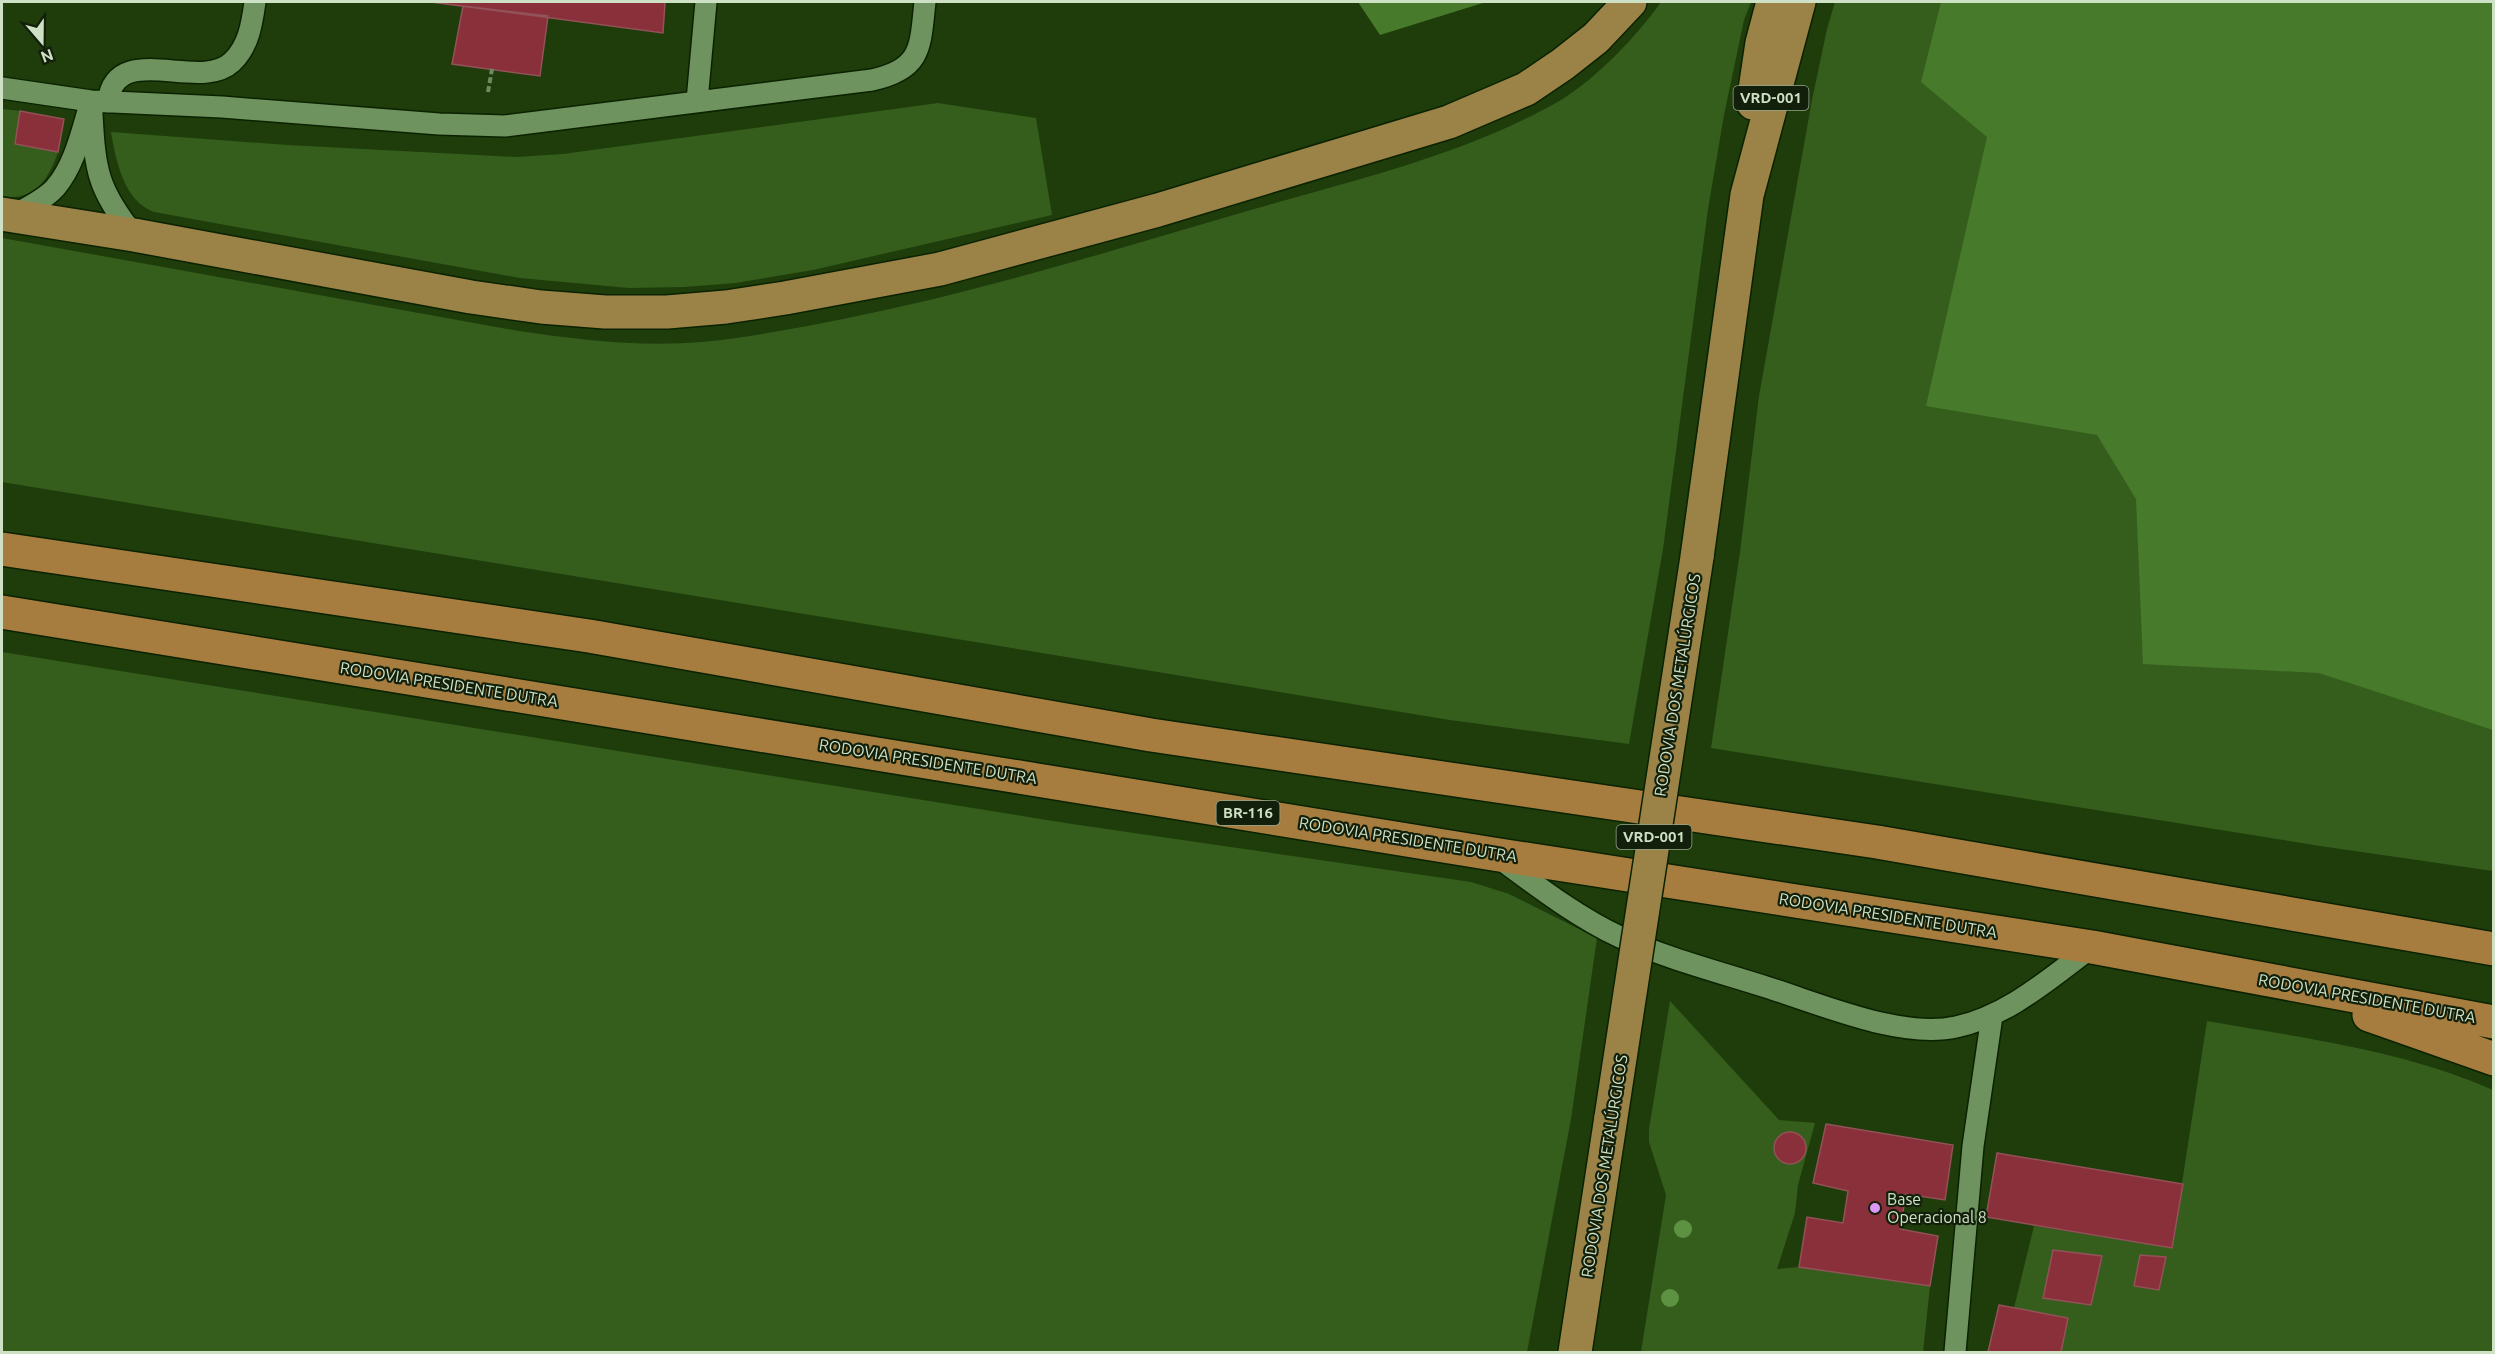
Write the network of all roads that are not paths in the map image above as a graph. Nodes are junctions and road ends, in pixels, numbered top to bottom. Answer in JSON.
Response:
{"nodes":[{"id":1,"x":255,"y":2,"type":"edge"},
{"id":2,"x":706,"y":2,"type":"edge"},
{"id":3,"x":925,"y":2,"type":"edge"},
{"id":4,"x":1630,"y":2,"type":"edge"},
{"id":5,"x":1773,"y":2,"type":"edge"},
{"id":6,"x":1799,"y":2,"type":"edge"},
{"id":7,"x":2,"y":88,"type":"edge"},
{"id":8,"x":697,"y":101,"type":"junction"},
{"id":9,"x":99,"y":102,"type":"junction"},
{"id":10,"x":1747,"y":195,"type":"junction"},
{"id":11,"x":7,"y":215,"type":"edge"},
{"id":12,"x":134,"y":235,"type":"junction"},
{"id":13,"x":2,"y":549,"type":"edge"},
{"id":14,"x":2,"y":612,"type":"edge"},
{"id":15,"x":1493,"y":854,"type":"junction"},
{"id":16,"x":2092,"y":947,"type":"junction"},
{"id":17,"x":2492,"y":949,"type":"edge"},
{"id":18,"x":2271,"y":981,"type":"junction"},
{"id":19,"x":1992,"y":1016,"type":"junction"},
{"id":20,"x":2493,"y":1022,"type":"edge"},
{"id":21,"x":2493,"y":1059,"type":"edge"},
{"id":22,"x":1575,"y":1353,"type":"edge"},
{"id":23,"x":1955,"y":1353,"type":"edge"}],
"edges":[{"from":1,"to":9,"type":"lane"},
{"from":2,"to":8,"type":"lane"},
{"from":3,"to":8,"type":"lane"},
{"from":4,"to":12,"type":"highway"},
{"from":5,"to":10,"type":"highway","name":"RODOVIA DOS METALÚRGICOS","number":"VRD-001"},
{"from":6,"to":10,"type":"highway","name":"RODOVIA DOS METALÚRGICOS","number":"VRD-001"},
{"from":7,"to":9,"type":"lane"},
{"from":8,"to":9,"type":"lane"},
{"from":9,"to":11,"type":"lane"},
{"from":9,"to":12,"type":"lane"},
{"from":10,"to":22,"type":"highway","name":"RODOVIA DOS METALÚRGICOS","number":"VRD-001","bridge":true},
{"from":11,"to":12,"type":"highway"},
{"from":13,"to":17,"type":"highway"},
{"from":14,"to":15,"type":"highway","name":"RODOVIA PRESIDENTE DUTRA","number":"BR-116"},
{"from":15,"to":16,"type":"highway","name":"RODOVIA PRESIDENTE DUTRA","number":"BR-116"},
{"from":15,"to":19,"type":"lane"},
{"from":16,"to":18,"type":"highway","name":"RODOVIA PRESIDENTE DUTRA","number":"BR-116"},
{"from":16,"to":19,"type":"lane"},
{"from":18,"to":20,"type":"highway","name":"RODOVIA PRESIDENTE DUTRA","number":"BR-116"},
{"from":18,"to":21,"type":"highway"},
{"from":19,"to":23,"type":"lane"}]}
